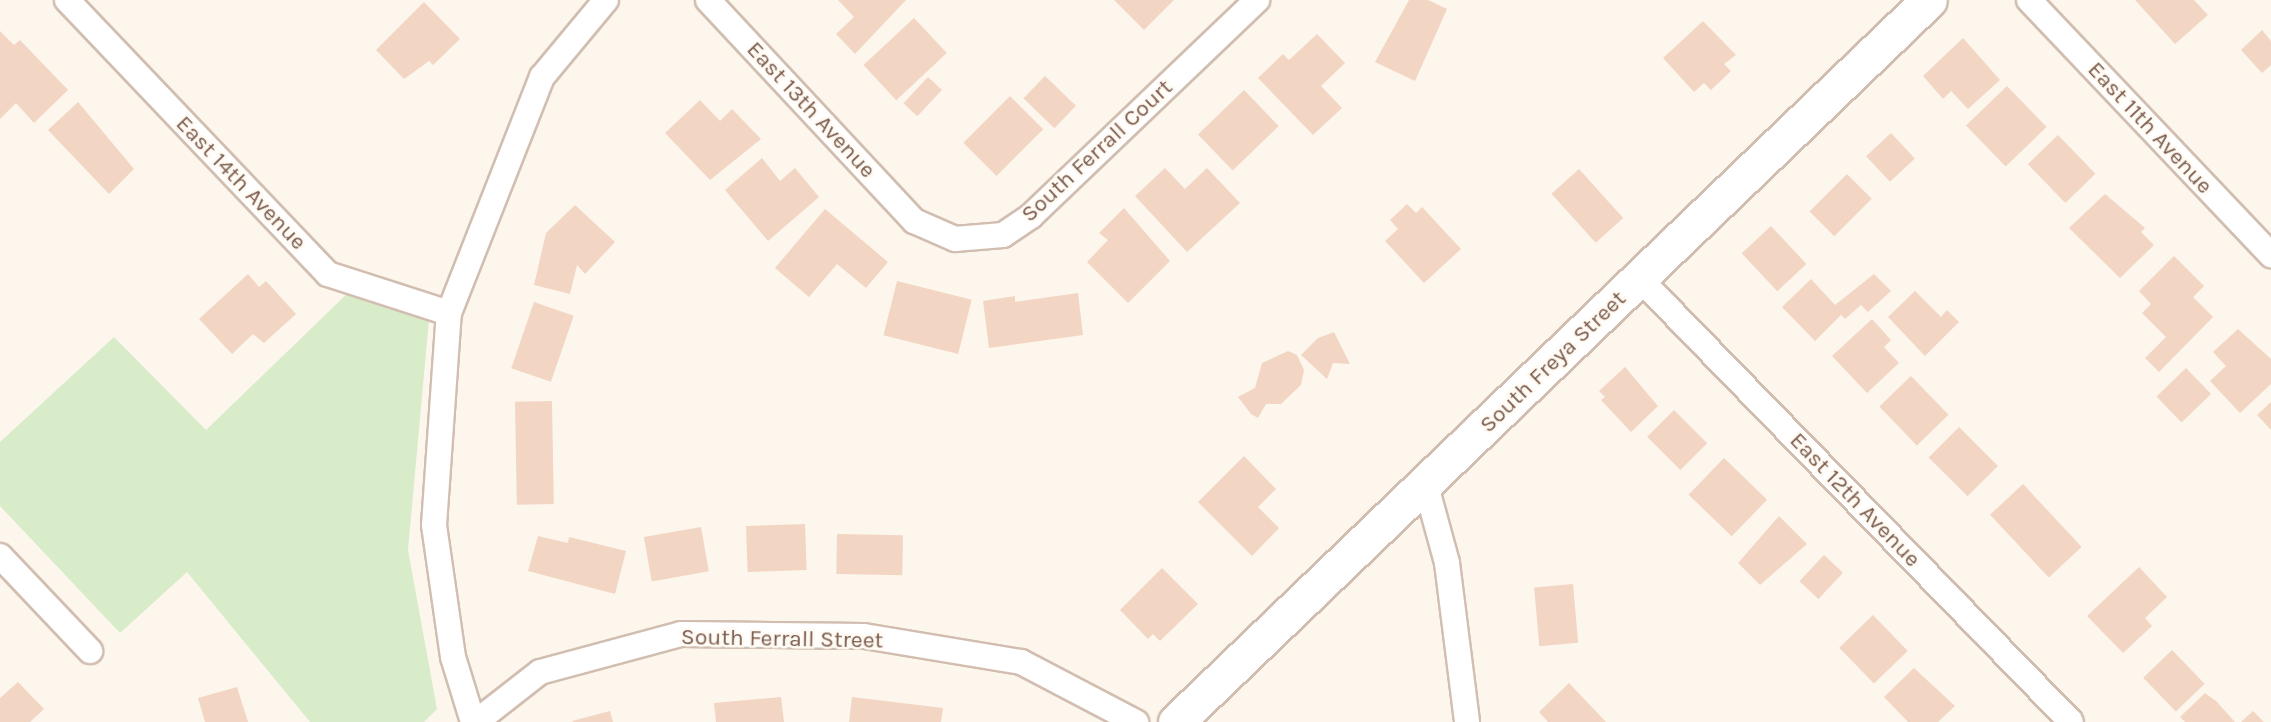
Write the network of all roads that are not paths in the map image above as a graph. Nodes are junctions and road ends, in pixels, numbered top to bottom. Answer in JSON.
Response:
{"nodes":[{"id":1,"x":67,"y":0,"type":"edge"},
{"id":2,"x":606,"y":0,"type":"edge"},
{"id":3,"x":708,"y":0,"type":"edge"},
{"id":4,"x":1257,"y":0,"type":"edge"},
{"id":5,"x":1929,"y":0,"type":"edge"},
{"id":6,"x":2029,"y":0,"type":"edge"},
{"id":7,"x":914,"y":221,"type":"joint"},
{"id":8,"x":2271,"y":255,"type":"edge"},
{"id":9,"x":1639,"y":278,"type":"junction"},
{"id":10,"x":449,"y":313,"type":"junction"},
{"id":11,"x":1426,"y":486,"type":"junction"},
{"id":12,"x":0,"y":556,"type":"edge"},
{"id":13,"x":90,"y":651,"type":"dead end"},
{"id":14,"x":474,"y":722,"type":"edge"},
{"id":15,"x":1136,"y":722,"type":"edge"},
{"id":16,"x":1176,"y":722,"type":"edge"},
{"id":17,"x":1467,"y":722,"type":"edge"},
{"id":18,"x":2071,"y":722,"type":"edge"}],
"edges":[{"from":1,"to":10,"type":"street","name":"East 14th Avenue"},
{"from":2,"to":10,"type":"street"},
{"from":3,"to":7,"type":"street","name":"East 13th Avenue"},
{"from":4,"to":7,"type":"street","name":"South Ferrall Court"},
{"from":5,"to":9,"type":"main road","name":"South Freya Street"},
{"from":6,"to":8,"type":"street","name":"East 11th Avenue"},
{"from":9,"to":11,"type":"main road","name":"South Freya Street"},
{"from":9,"to":18,"type":"street","name":"East 12th Avenue"},
{"from":10,"to":14,"type":"street"},
{"from":11,"to":16,"type":"main road","name":"South Freya Street"},
{"from":11,"to":17,"type":"street"},
{"from":12,"to":13,"type":"street"},
{"from":14,"to":15,"type":"street","name":"South Ferrall Street"}]}
